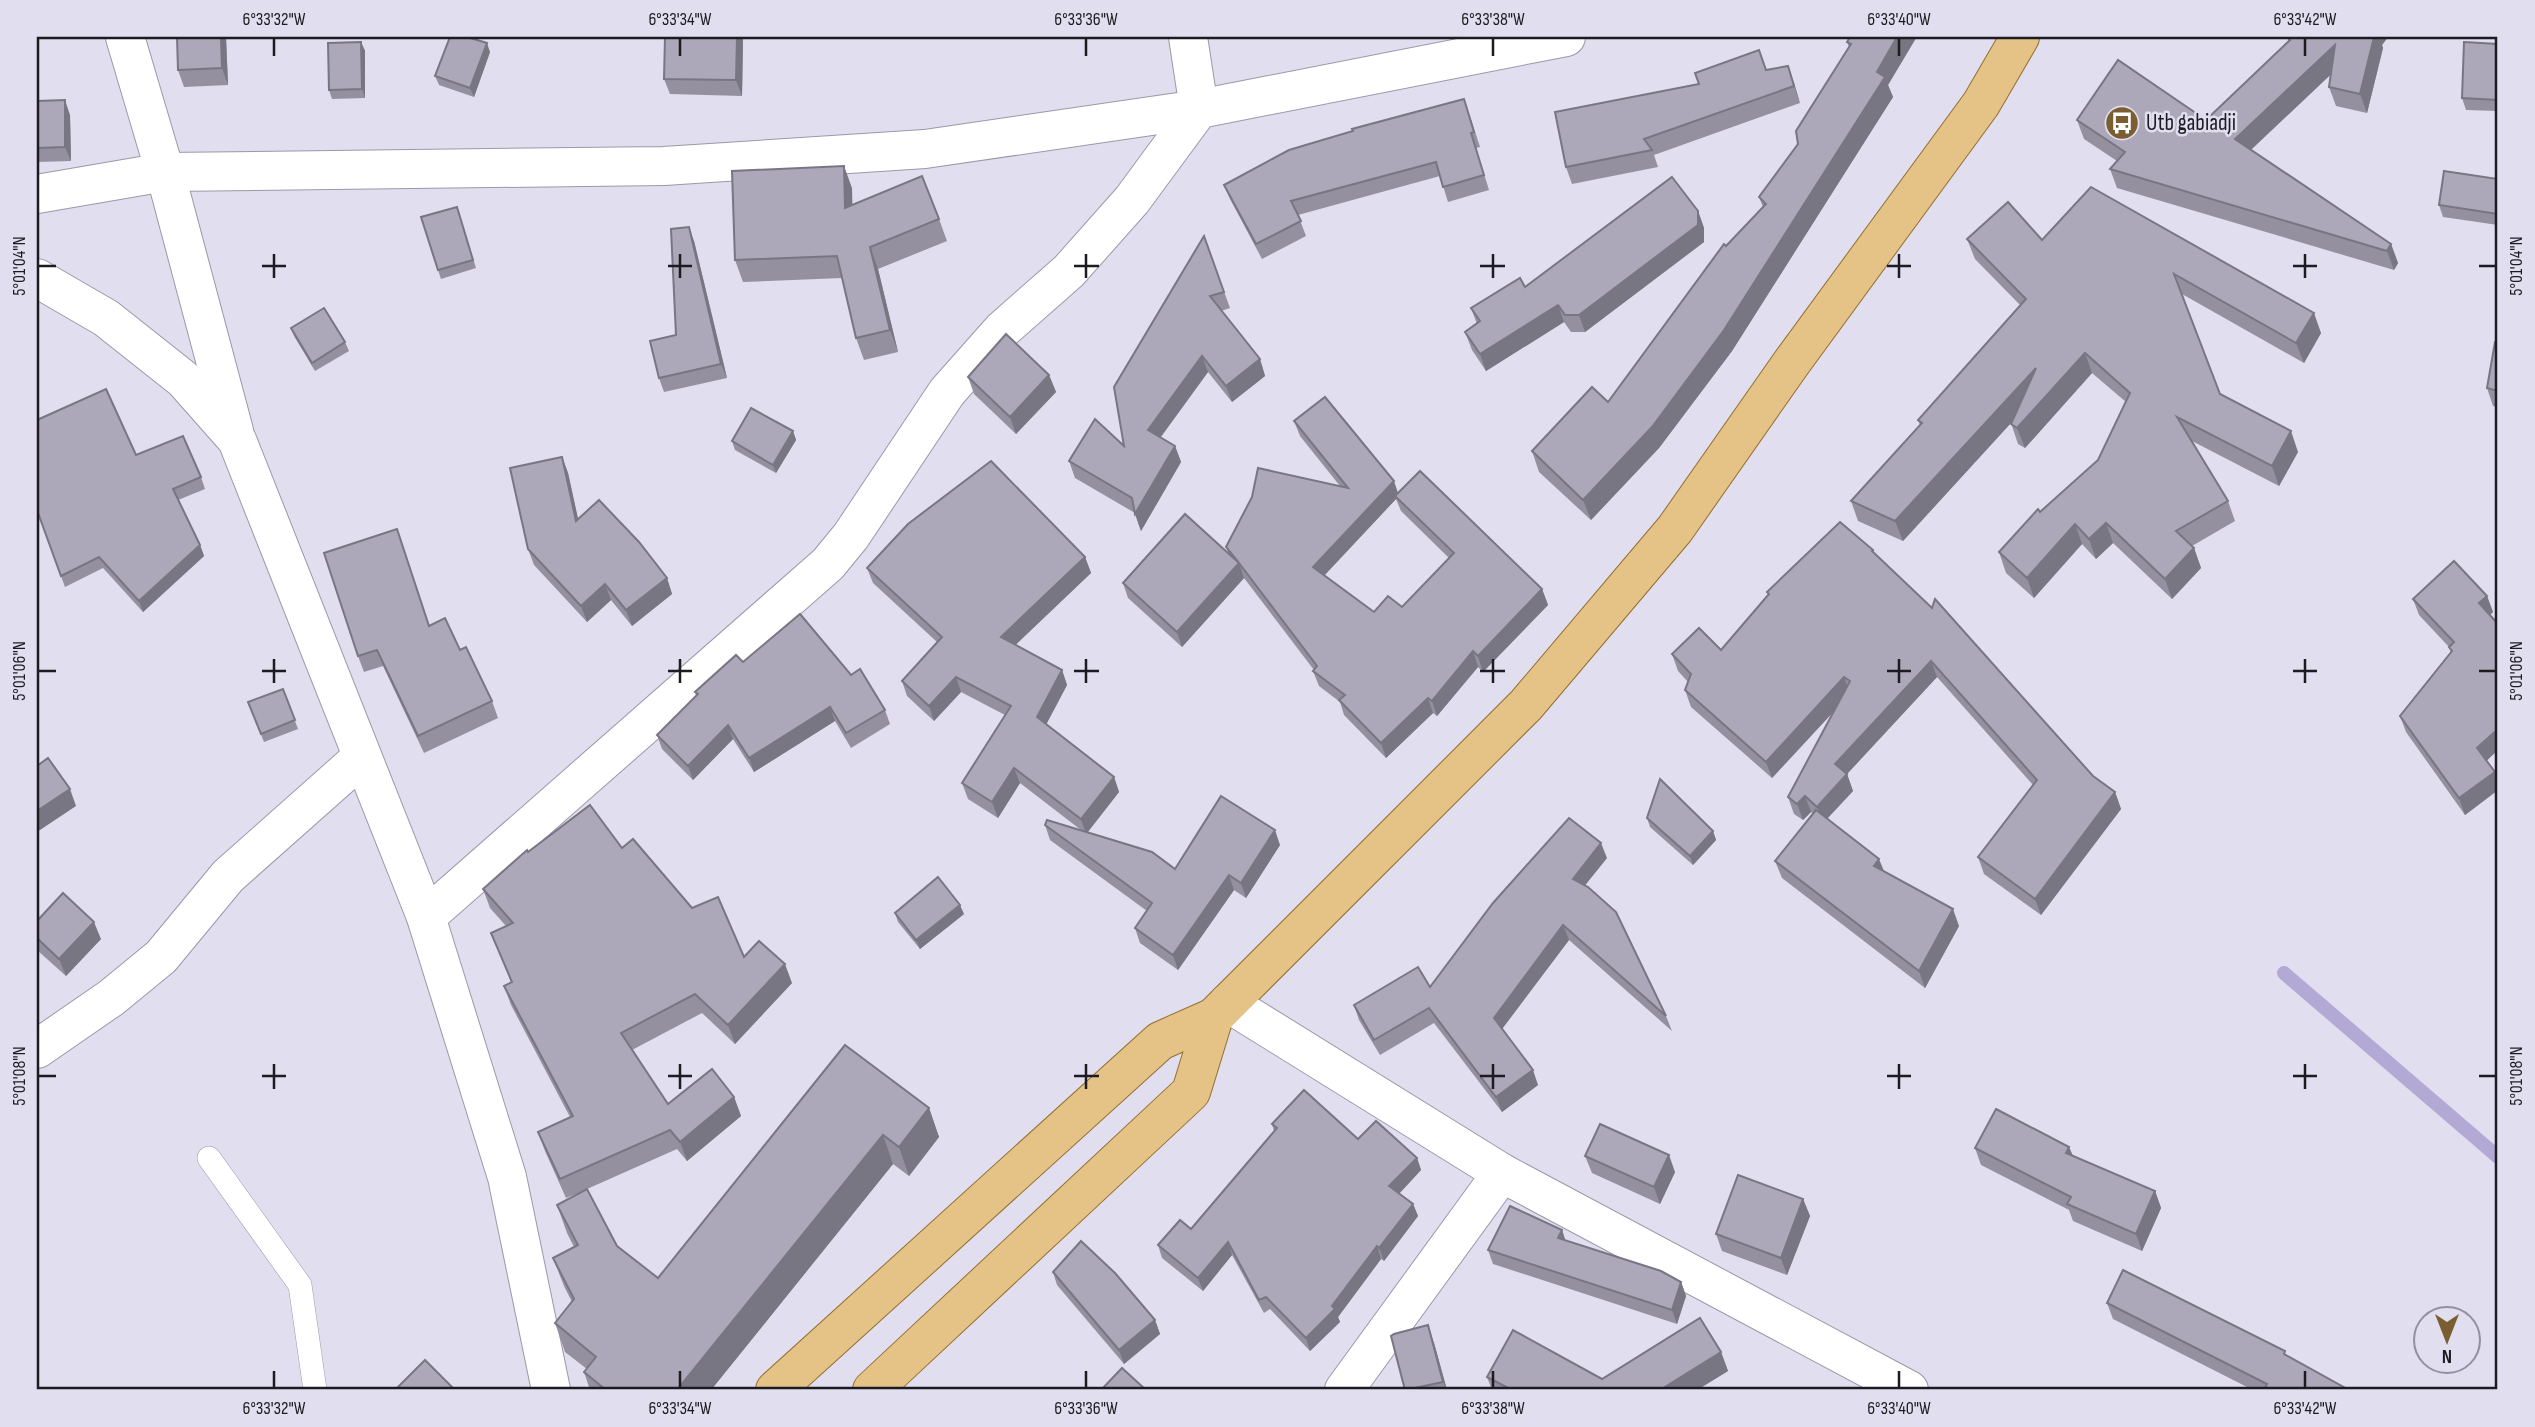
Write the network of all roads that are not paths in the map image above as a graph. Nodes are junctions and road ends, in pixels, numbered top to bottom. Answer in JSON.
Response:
{"nodes":[{"id":1,"x":125,"y":37,"type":"edge"},
{"id":2,"x":1188,"y":37,"type":"edge"},
{"id":3,"x":1566,"y":37,"type":"edge"},
{"id":4,"x":2020,"y":37,"type":"edge"},
{"id":5,"x":1199,"y":109,"type":"junction"},
{"id":6,"x":165,"y":172,"type":"junction"},
{"id":7,"x":37,"y":194,"type":"edge"},
{"id":8,"x":37,"y":278,"type":"edge"},
{"id":9,"x":237,"y":440,"type":"junction"},
{"id":10,"x":362,"y":757,"type":"junction"},
{"id":11,"x":426,"y":917,"type":"junction"},
{"id":12,"x":1221,"y":1010,"type":"junction"},
{"id":13,"x":37,"y":1049,"type":"edge"},
{"id":14,"x":209,"y":1158,"type":"dead end"},
{"id":15,"x":1502,"y":1173,"type":"junction"},
{"id":16,"x":1887,"y":1385,"type":"edge"},
{"id":17,"x":315,"y":1390,"type":"edge"},
{"id":18,"x":551,"y":1390,"type":"edge"},
{"id":19,"x":775,"y":1390,"type":"edge"},
{"id":20,"x":872,"y":1390,"type":"edge"},
{"id":21,"x":1345,"y":1390,"type":"edge"}],
"edges":[{"from":1,"to":6,"type":"street"},
{"from":2,"to":5,"type":"street"},
{"from":3,"to":5,"type":"street"},
{"from":4,"to":12,"type":"main road"},
{"from":5,"to":6,"type":"street"},
{"from":5,"to":11,"type":"street"},
{"from":6,"to":7,"type":"street"},
{"from":6,"to":9,"type":"street"},
{"from":8,"to":9,"type":"street"},
{"from":9,"to":10,"type":"street"},
{"from":10,"to":11,"type":"street"},
{"from":10,"to":13,"type":"street"},
{"from":11,"to":18,"type":"street"},
{"from":12,"to":15,"type":"street"},
{"from":12,"to":19,"type":"main road"},
{"from":12,"to":20,"type":"main road"},
{"from":14,"to":17,"type":"lane"},
{"from":15,"to":16,"type":"street"},
{"from":15,"to":21,"type":"street"}]}
